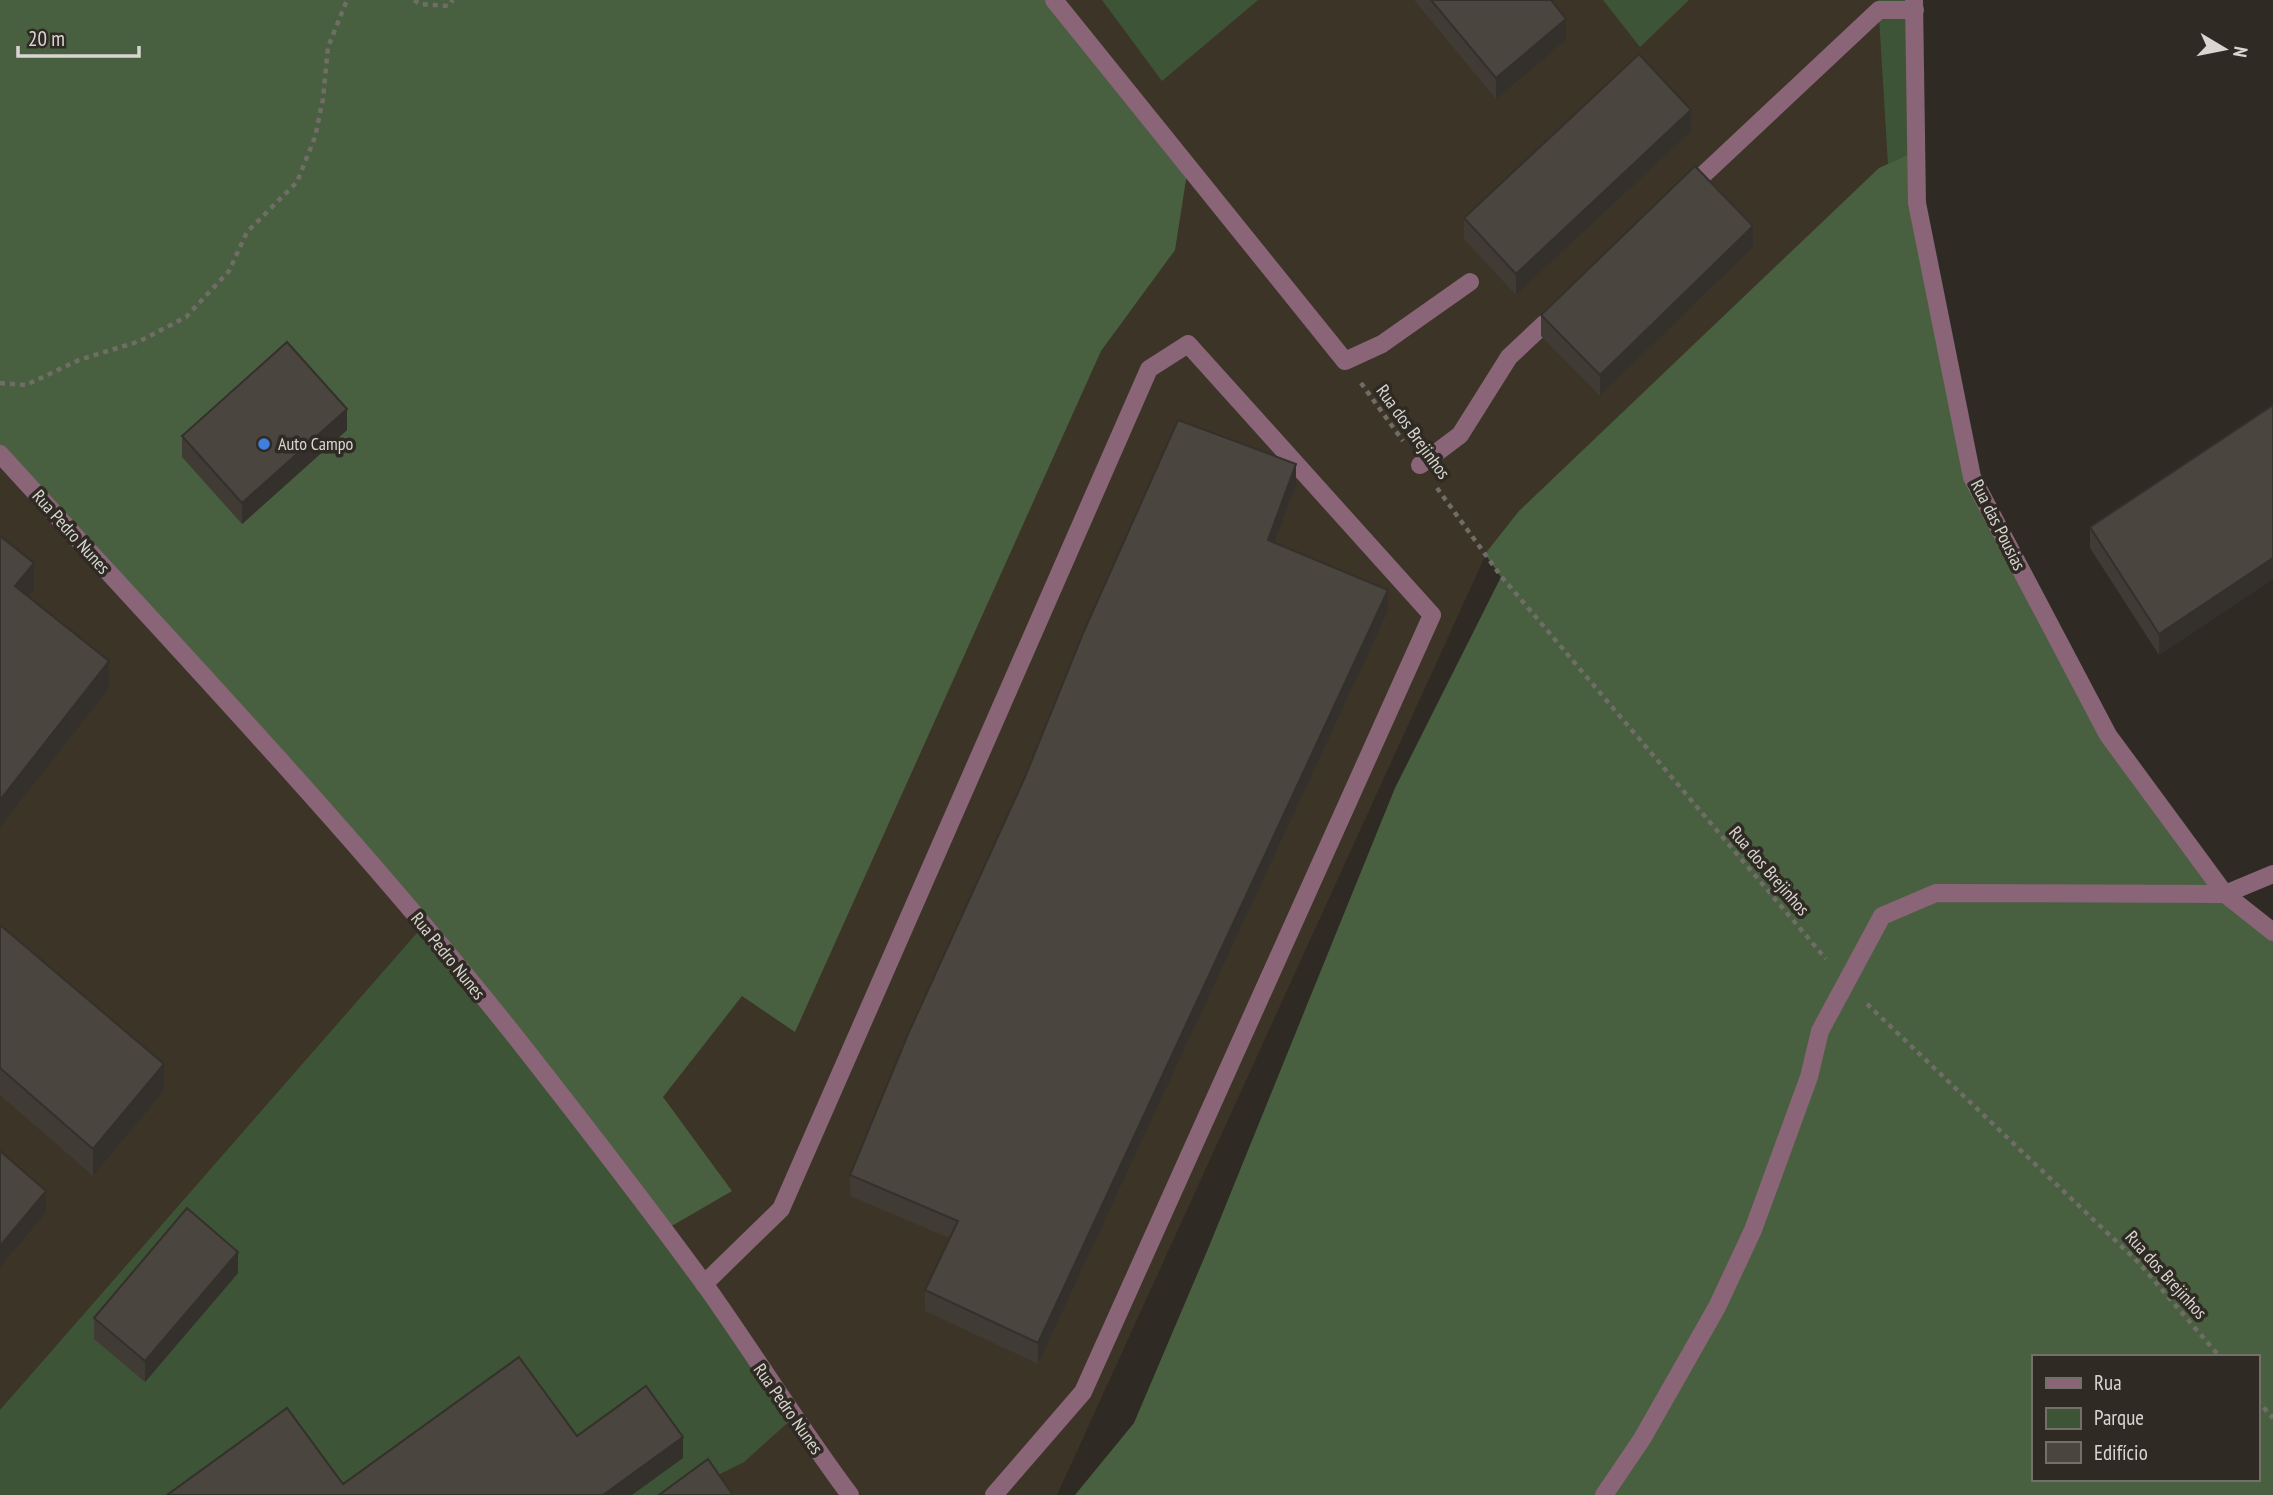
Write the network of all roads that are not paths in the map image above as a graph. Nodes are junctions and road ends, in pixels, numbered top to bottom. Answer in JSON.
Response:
{"nodes":[{"id":1,"x":1054,"y":0,"type":"edge"},
{"id":2,"x":1915,"y":5,"type":"edge"},
{"id":3,"x":1669,"y":207,"type":"edge"},
{"id":4,"x":1470,"y":282,"type":"dead end"},
{"id":5,"x":1569,"y":300,"type":"edge"},
{"id":6,"x":0,"y":453,"type":"edge"},
{"id":7,"x":1420,"y":465,"type":"road end"},
{"id":8,"x":2273,"y":874,"type":"edge"},
{"id":9,"x":2225,"y":894,"type":"junction"},
{"id":10,"x":2273,"y":932,"type":"edge"},
{"id":11,"x":704,"y":1284,"type":"junction"},
{"id":12,"x":850,"y":1495,"type":"edge"},
{"id":13,"x":994,"y":1495,"type":"edge"},
{"id":14,"x":1604,"y":1495,"type":"edge"}],
"edges":[{"from":1,"to":4,"type":"street"},
{"from":2,"to":3,"type":"street"},
{"from":2,"to":9,"type":"street","name":"Rua das Pousias"},
{"from":5,"to":7,"type":"street"},
{"from":6,"to":11,"type":"street","name":"Rua Pedro Nunes"},
{"from":8,"to":9,"type":"street"},
{"from":9,"to":10,"type":"street","name":"Rua das Pousias"},
{"from":9,"to":14,"type":"street"},
{"from":11,"to":12,"type":"street","name":"Rua Pedro Nunes"},
{"from":11,"to":13,"type":"street"}]}
